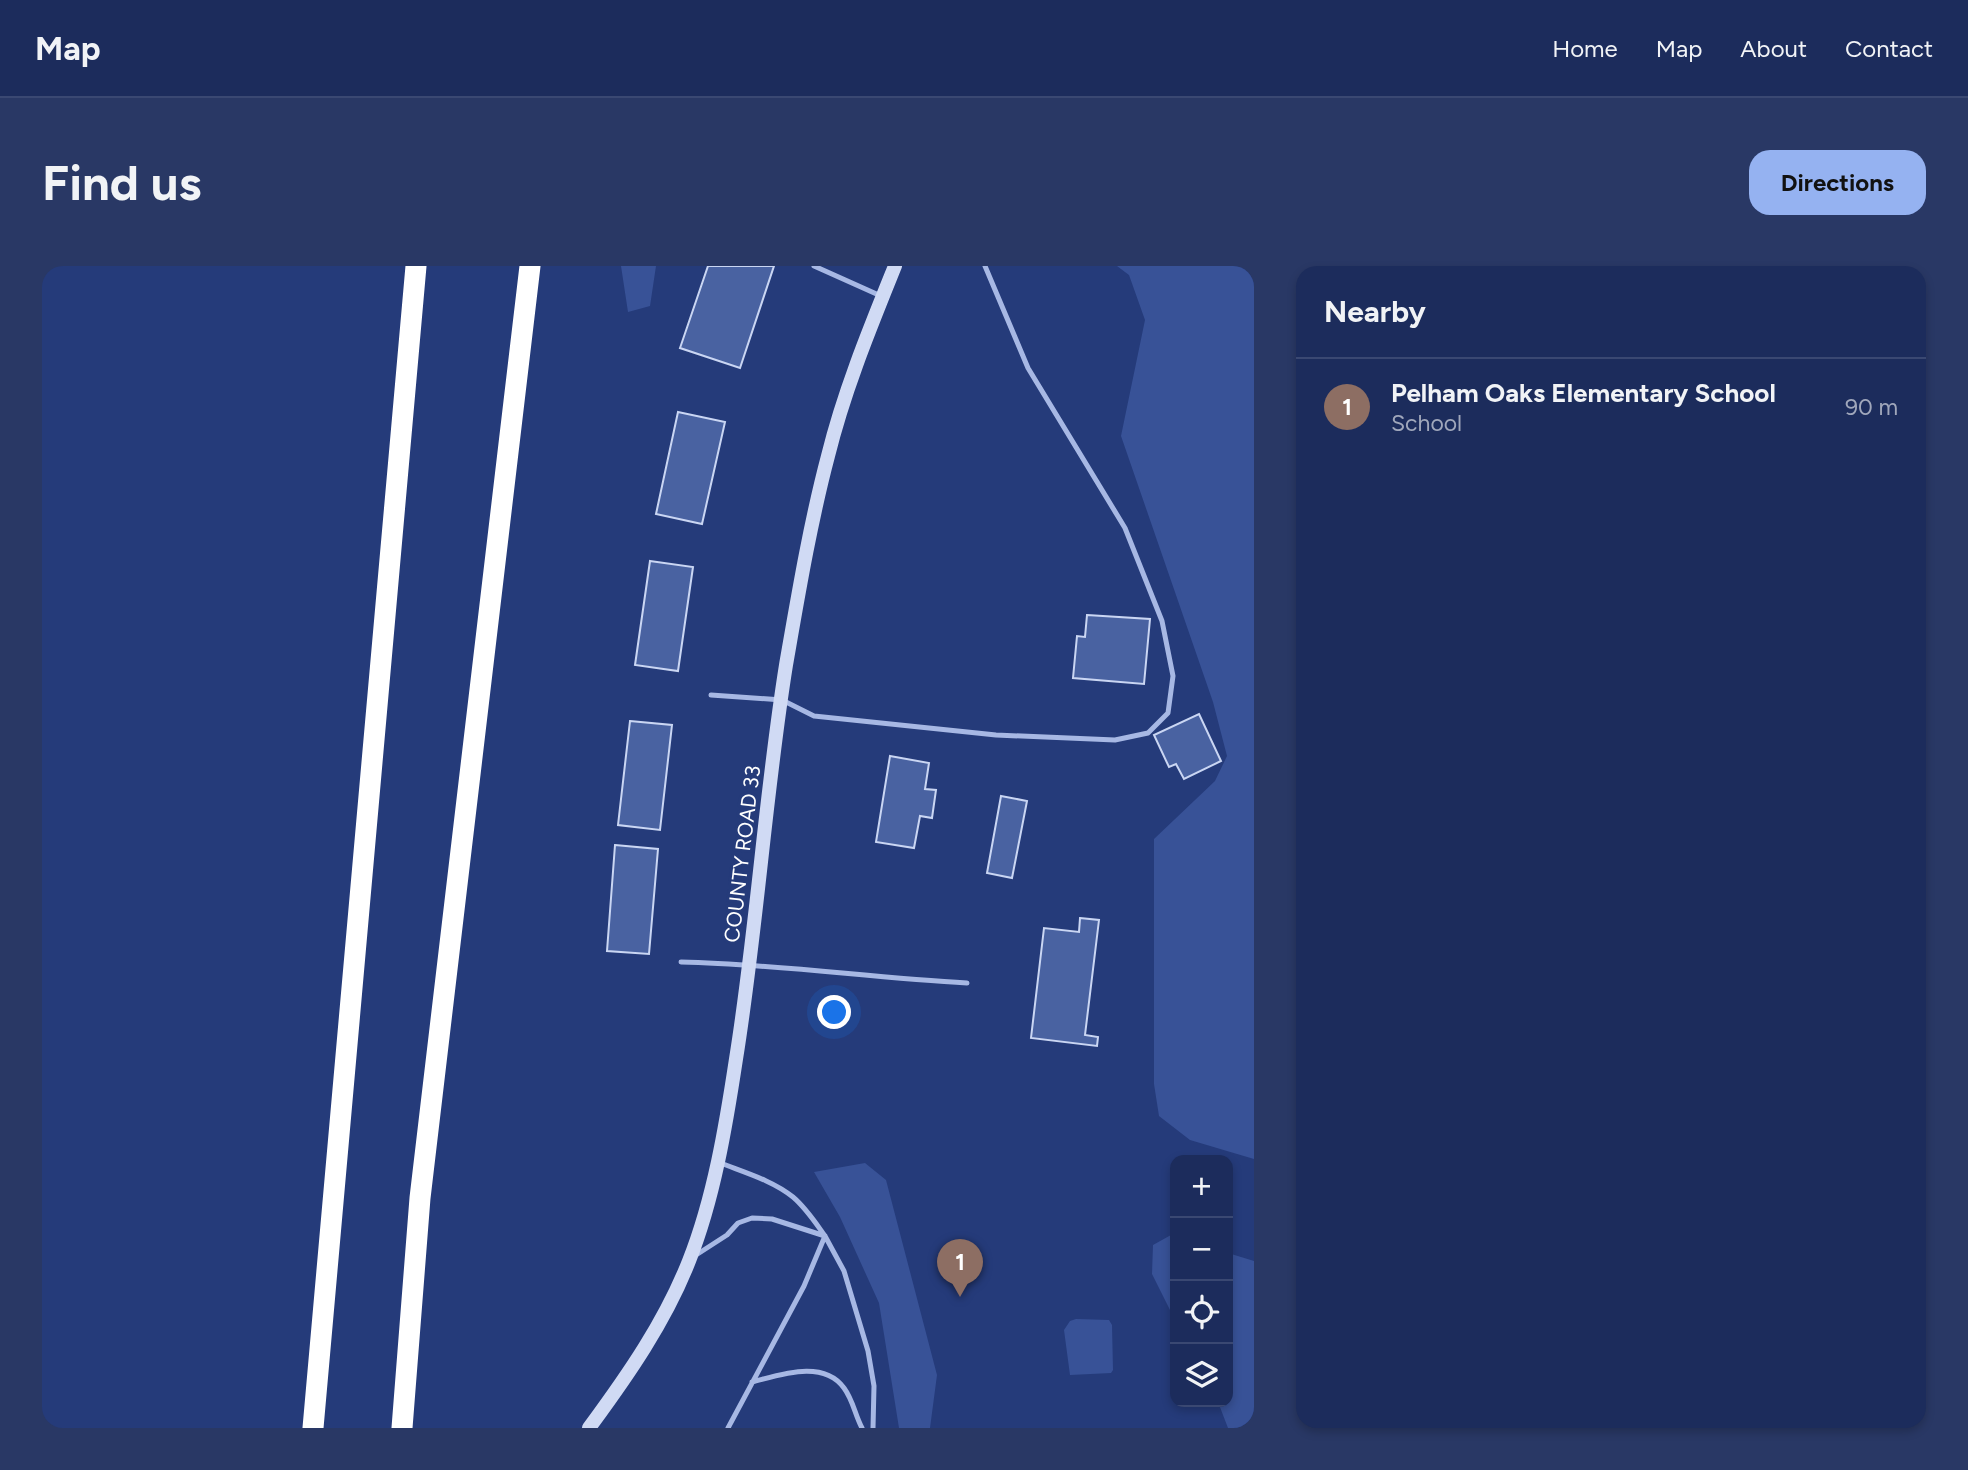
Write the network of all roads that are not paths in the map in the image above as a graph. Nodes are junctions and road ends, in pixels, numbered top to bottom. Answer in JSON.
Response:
{"nodes":[{"id":1,"x":416,"y":266,"type":"edge"},
{"id":2,"x":530,"y":266,"type":"edge"},
{"id":3,"x":814,"y":266,"type":"edge"},
{"id":4,"x":895,"y":266,"type":"edge"},
{"id":5,"x":985,"y":266,"type":"edge"},
{"id":6,"x":883,"y":297,"type":"junction"},
{"id":7,"x":711,"y":695,"type":"dead end"},
{"id":8,"x":782,"y":700,"type":"junction"},
{"id":9,"x":681,"y":962,"type":"dead end"},
{"id":10,"x":749,"y":964,"type":"junction"},
{"id":11,"x":967,"y":983,"type":"dead end"},
{"id":12,"x":717,"y":1162,"type":"junction"},
{"id":13,"x":825,"y":1236,"type":"junction"},
{"id":14,"x":690,"y":1259,"type":"junction"},
{"id":15,"x":752,"y":1382,"type":"junction"},
{"id":16,"x":313,"y":1428,"type":"edge"},
{"id":17,"x":402,"y":1428,"type":"edge"},
{"id":18,"x":589,"y":1428,"type":"edge"},
{"id":19,"x":728,"y":1428,"type":"edge"},
{"id":20,"x":862,"y":1428,"type":"edge"},
{"id":21,"x":873,"y":1428,"type":"edge"}],
"edges":[{"from":1,"to":16,"type":"highway"},
{"from":2,"to":17,"type":"highway"},
{"from":3,"to":6,"type":"lane"},
{"from":4,"to":6,"type":"street","name":"COUNTY ROAD 33"},
{"from":5,"to":8,"type":"lane"},
{"from":6,"to":8,"type":"street","name":"COUNTY ROAD 33"},
{"from":7,"to":8,"type":"lane"},
{"from":8,"to":10,"type":"street","name":"COUNTY ROAD 33"},
{"from":9,"to":10,"type":"lane"},
{"from":10,"to":11,"type":"lane"},
{"from":10,"to":12,"type":"street","name":"COUNTY ROAD 33"},
{"from":12,"to":13,"type":"lane"},
{"from":12,"to":14,"type":"street","name":"COUNTY ROAD 33"},
{"from":13,"to":14,"type":"lane"},
{"from":13,"to":15,"type":"lane"},
{"from":13,"to":21,"type":"lane"},
{"from":14,"to":18,"type":"street","name":"COUNTY ROAD 33"},
{"from":15,"to":19,"type":"lane"},
{"from":15,"to":20,"type":"lane"}]}
